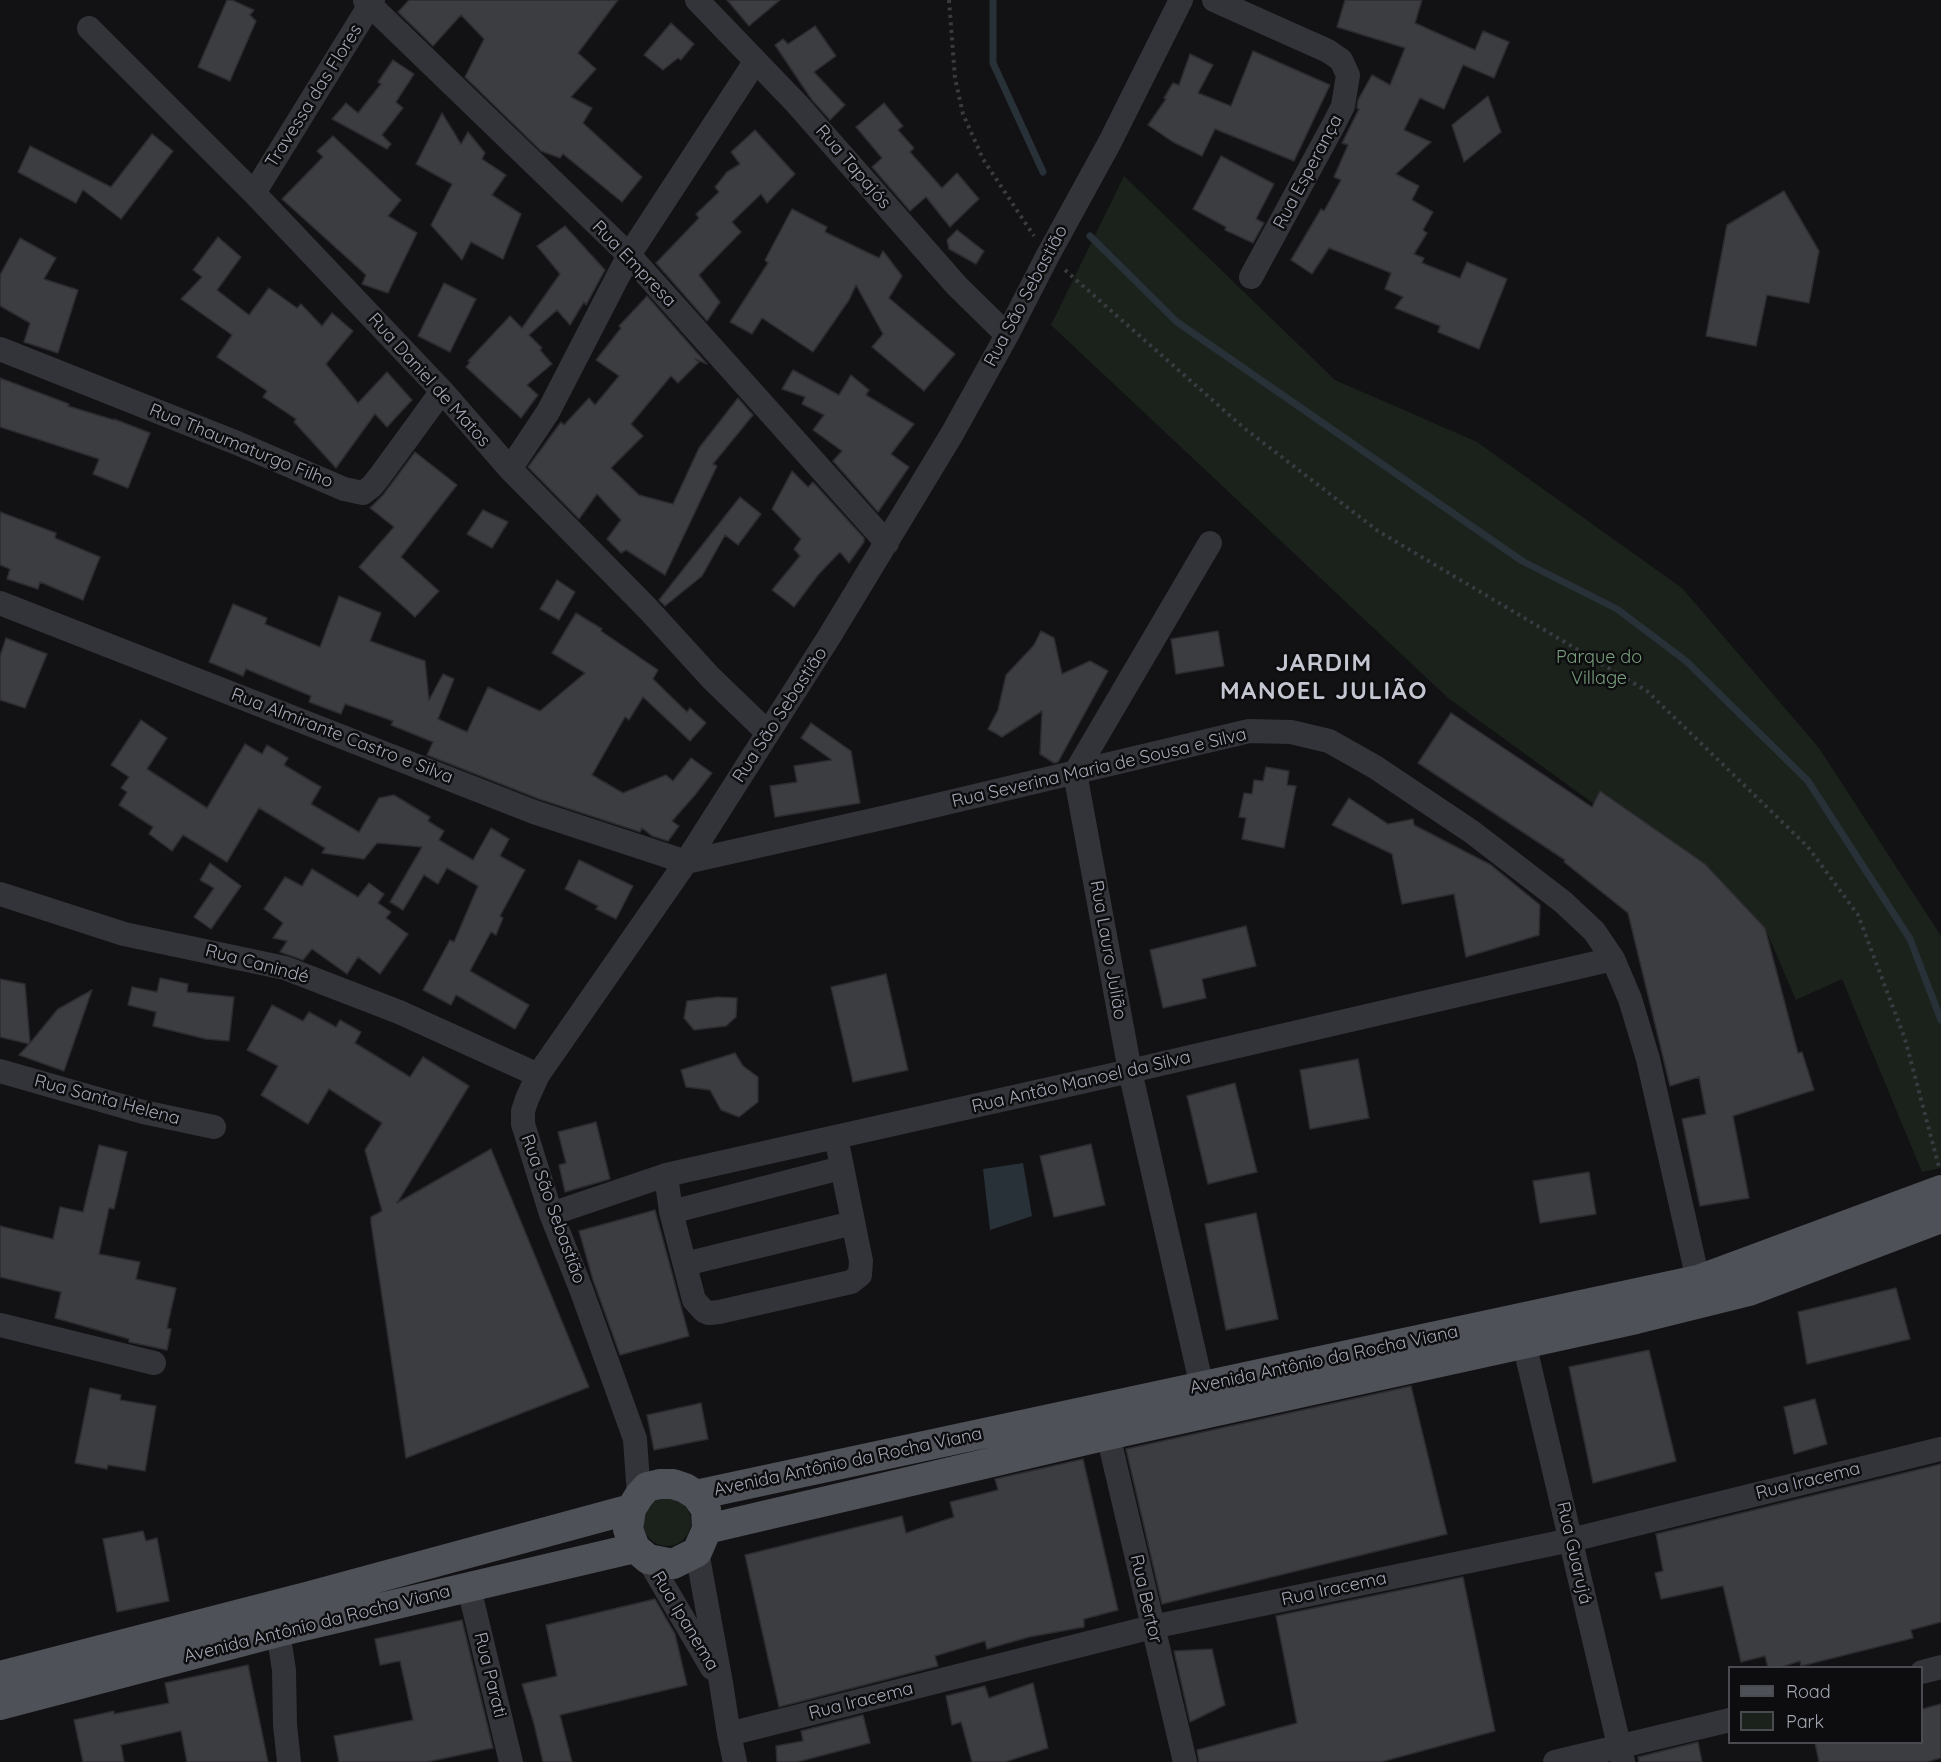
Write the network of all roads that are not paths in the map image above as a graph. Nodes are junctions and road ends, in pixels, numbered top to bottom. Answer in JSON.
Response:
{"nodes":[{"id":1,"x":698,"y":0,"type":"edge"},
{"id":2,"x":1181,"y":0,"type":"edge"},
{"id":3,"x":1214,"y":0,"type":"edge"},
{"id":4,"x":369,"y":2,"type":"edge"},
{"id":5,"x":89,"y":28,"type":"dead end"},
{"id":6,"x":755,"y":62,"type":"junction"},
{"id":7,"x":254,"y":193,"type":"junction"},
{"id":8,"x":629,"y":255,"type":"junction"},
{"id":9,"x":1251,"y":277,"type":"dead end"},
{"id":10,"x":1007,"y":335,"type":"junction"},
{"id":11,"x":0,"y":349,"type":"edge"},
{"id":12,"x":442,"y":391,"type":"junction"},
{"id":13,"x":510,"y":469,"type":"junction"},
{"id":14,"x":886,"y":543,"type":"junction"},
{"id":15,"x":1210,"y":543,"type":"dead end"},
{"id":16,"x":0,"y":603,"type":"edge"},
{"id":17,"x":768,"y":733,"type":"junction"},
{"id":18,"x":1075,"y":773,"type":"junction"},
{"id":19,"x":686,"y":862,"type":"junction"},
{"id":20,"x":0,"y":894,"type":"edge"},
{"id":21,"x":1612,"y":959,"type":"junction"},
{"id":22,"x":0,"y":1071,"type":"edge"},
{"id":23,"x":1130,"y":1071,"type":"junction"},
{"id":24,"x":538,"y":1075,"type":"junction"},
{"id":25,"x":214,"y":1127,"type":"dead end"},
{"id":26,"x":836,"y":1137,"type":"junction"},
{"id":27,"x":841,"y":1168,"type":"junction"},
{"id":28,"x":666,"y":1175,"type":"junction"},
{"id":29,"x":672,"y":1212,"type":"junction"},
{"id":30,"x":1940,"y":1213,"type":"edge"},
{"id":31,"x":551,"y":1214,"type":"junction"},
{"id":32,"x":853,"y":1223,"type":"junction"},
{"id":33,"x":685,"y":1264,"type":"junction"},
{"id":34,"x":1698,"y":1280,"type":"junction"},
{"id":35,"x":0,"y":1325,"type":"edge"},
{"id":36,"x":1524,"y":1343,"type":"junction"},
{"id":37,"x":154,"y":1363,"type":"dead end"},
{"id":38,"x":1202,"y":1387,"type":"junction"},
{"id":39,"x":1108,"y":1435,"type":"junction"},
{"id":40,"x":635,"y":1439,"type":"junction"},
{"id":41,"x":1941,"y":1449,"type":"edge"},
{"id":42,"x":682,"y":1490,"type":"junction"},
{"id":43,"x":635,"y":1502,"type":"junction"},
{"id":44,"x":702,"y":1540,"type":"junction"},
{"id":45,"x":1571,"y":1540,"type":"junction"},
{"id":46,"x":642,"y":1553,"type":"junction"},
{"id":47,"x":469,"y":1588,"type":"junction"},
{"id":48,"x":1152,"y":1628,"type":"junction"},
{"id":49,"x":278,"y":1632,"type":"junction"},
{"id":50,"x":1941,"y":1667,"type":"edge"},
{"id":51,"x":1923,"y":1672,"type":"edge"},
{"id":52,"x":0,"y":1676,"type":"edge"},
{"id":53,"x":721,"y":1683,"type":"junction"},
{"id":54,"x":0,"y":1705,"type":"edge"},
{"id":55,"x":1728,"y":1721,"type":"edge"},
{"id":56,"x":729,"y":1734,"type":"junction"},
{"id":57,"x":1621,"y":1755,"type":"edge"},
{"id":58,"x":289,"y":1762,"type":"edge"},
{"id":59,"x":511,"y":1762,"type":"edge"},
{"id":60,"x":735,"y":1762,"type":"edge"},
{"id":61,"x":1185,"y":1762,"type":"edge"},
{"id":62,"x":1555,"y":1762,"type":"edge"}],
"edges":[{"from":1,"to":6,"type":"street","name":"Rua Tapajós"},
{"from":2,"to":10,"type":"street","name":"Rua São Sebastião"},
{"from":3,"to":9,"type":"street","name":"Rua Esperança"},
{"from":4,"to":7,"type":"street","name":"Travessa das Flores"},
{"from":4,"to":8,"type":"street","name":"Rua Empresa"},
{"from":5,"to":7,"type":"street","name":"Rua Daniel de Matos"},
{"from":6,"to":8,"type":"street"},
{"from":6,"to":10,"type":"street","name":"Rua Tapajós"},
{"from":7,"to":12,"type":"street","name":"Rua Daniel de Matos"},
{"from":8,"to":13,"type":"street"},
{"from":8,"to":14,"type":"street","name":"Rua Empresa"},
{"from":10,"to":14,"type":"street","name":"Rua São Sebastião"},
{"from":11,"to":12,"type":"street","name":"Rua Thaumaturgo Filho"},
{"from":12,"to":13,"type":"street","name":"Rua Daniel de Matos"},
{"from":13,"to":17,"type":"street","name":"Rua Daniel de Matos"},
{"from":14,"to":17,"type":"street","name":"Rua São Sebastião"},
{"from":15,"to":18,"type":"street"},
{"from":16,"to":19,"type":"street","name":"Rua Almirante Castro e Silva"},
{"from":17,"to":19,"type":"street","name":"Rua São Sebastião"},
{"from":18,"to":19,"type":"street","name":"Rua Severina Maria de Sousa e Silva"},
{"from":18,"to":21,"type":"street","name":"Rua Severina Maria de Sousa e Silva"},
{"from":18,"to":23,"type":"street","name":"Rua Lauro Julião"},
{"from":19,"to":24,"type":"street","name":"Rua São Sebastião"},
{"from":20,"to":24,"type":"street","name":"Rua Canindé"},
{"from":21,"to":23,"type":"street","name":"Rua Antão Manoel da Silva"},
{"from":21,"to":34,"type":"street","name":"Rua Severina Maria de Sousa e Silva"},
{"from":22,"to":25,"type":"street","name":"Rua Santa Helena"},
{"from":23,"to":26,"type":"street","name":"Rua Antão Manoel da Silva"},
{"from":23,"to":38,"type":"street","name":"Rua Lauro Julião"},
{"from":24,"to":31,"type":"street","name":"Rua São Sebastião"},
{"from":26,"to":27,"type":"street"},
{"from":26,"to":28,"type":"street","name":"Rua Antão Manoel da Silva"},
{"from":27,"to":29,"type":"street"},
{"from":27,"to":32,"type":"street"},
{"from":28,"to":29,"type":"street"},
{"from":28,"to":31,"type":"street","name":"Rua Antão Manoel da Silva"},
{"from":29,"to":33,"type":"street"},
{"from":30,"to":34,"type":"main road","name":"Avenida Antônio da Rocha Viana"},
{"from":30,"to":36,"type":"main road","name":"Avenida Antônio da Rocha Viana"},
{"from":31,"to":40,"type":"street","name":"Rua São Sebastião"},
{"from":32,"to":33,"type":"street"},
{"from":32,"to":33,"type":"street"},
{"from":34,"to":38,"type":"main road","name":"Avenida Antônio da Rocha Viana"},
{"from":35,"to":37,"type":"street"},
{"from":36,"to":39,"type":"main road","name":"Avenida Antônio da Rocha Viana"},
{"from":36,"to":45,"type":"street","name":"Rua Guarujá"},
{"from":38,"to":42,"type":"main road","name":"Avenida Antônio da Rocha Viana"},
{"from":39,"to":44,"type":"main road","name":"Avenida Antônio da Rocha Viana"},
{"from":39,"to":48,"type":"street","name":"Rua Bertor"},
{"from":40,"to":42,"type":"street","name":"Rua São Sebastião"},
{"from":40,"to":43,"type":"street","name":"Rua São Sebastião"},
{"from":41,"to":45,"type":"street","name":"Rua Iracema"},
{"from":42,"to":43,"type":"main road"},
{"from":42,"to":44,"type":"main road"},
{"from":43,"to":46,"type":"main road"},
{"from":43,"to":52,"type":"main road","name":"Avenida Antônio da Rocha Viana"},
{"from":44,"to":46,"type":"main road"},
{"from":44,"to":53,"type":"street","name":"Rua Ipanema"},
{"from":45,"to":48,"type":"street","name":"Rua Iracema"},
{"from":45,"to":57,"type":"street","name":"Rua Guarujá"},
{"from":46,"to":47,"type":"main road","name":"Avenida Antônio da Rocha Viana"},
{"from":46,"to":53,"type":"street","name":"Rua Ipanema"},
{"from":47,"to":49,"type":"main road","name":"Avenida Antônio da Rocha Viana"},
{"from":47,"to":59,"type":"street","name":"Rua Parati"},
{"from":48,"to":56,"type":"street","name":"Rua Iracema"},
{"from":48,"to":61,"type":"street","name":"Rua Bertor"},
{"from":49,"to":54,"type":"main road","name":"Avenida Antônio da Rocha Viana"},
{"from":49,"to":58,"type":"street"},
{"from":50,"to":51,"type":"street"},
{"from":53,"to":56,"type":"street","name":"Rua Ipanema"},
{"from":55,"to":57,"type":"street"},
{"from":56,"to":60,"type":"street","name":"Rua Ipanema"},
{"from":57,"to":62,"type":"street"}]}
